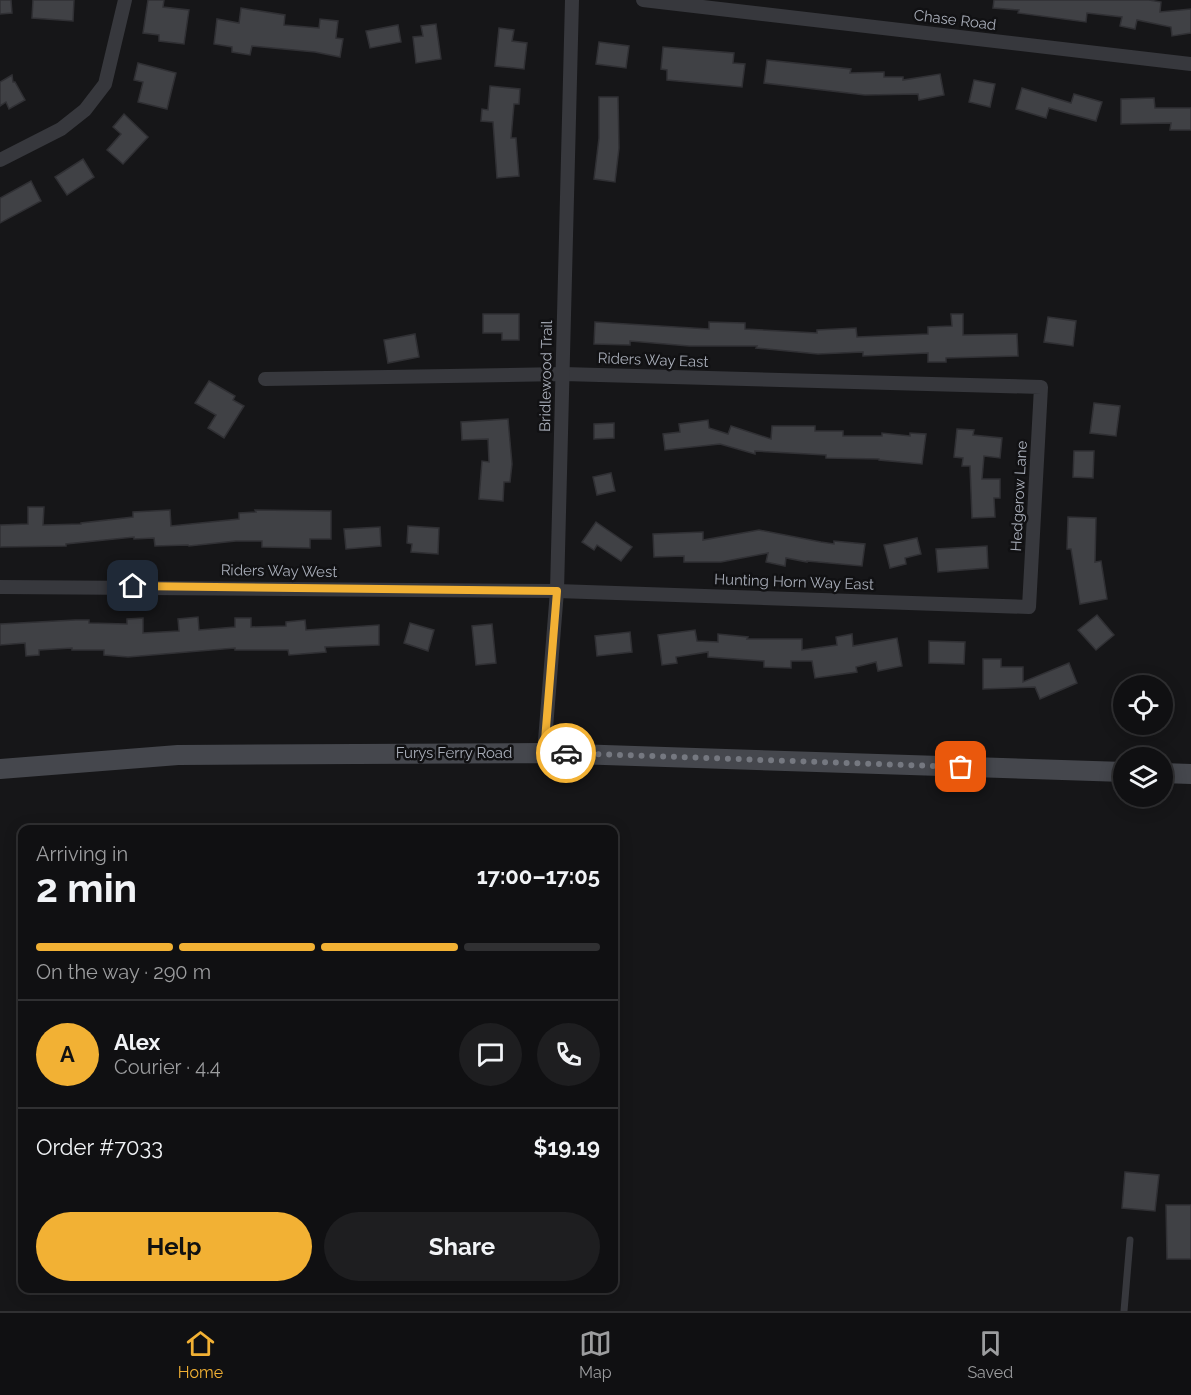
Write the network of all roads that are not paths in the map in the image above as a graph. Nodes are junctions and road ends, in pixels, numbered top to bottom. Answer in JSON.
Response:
{"nodes":[{"id":1,"x":125,"y":0,"type":"edge"},
{"id":2,"x":572,"y":0,"type":"edge"},
{"id":3,"x":643,"y":0,"type":"edge"},
{"id":4,"x":1191,"y":64,"type":"edge"},
{"id":5,"x":0,"y":160,"type":"edge"},
{"id":6,"x":563,"y":374,"type":"junction"},
{"id":7,"x":265,"y":379,"type":"dead end"},
{"id":8,"x":1041,"y":387,"type":"joint"},
{"id":9,"x":0,"y":586,"type":"edge"},
{"id":10,"x":557,"y":591,"type":"junction"},
{"id":11,"x":1029,"y":607,"type":"joint"},
{"id":12,"x":544,"y":753,"type":"junction"},
{"id":13,"x":0,"y":769,"type":"edge"},
{"id":14,"x":1113,"y":772,"type":"edge"},
{"id":15,"x":1173,"y":773,"type":"edge"},
{"id":16,"x":1191,"y":774,"type":"edge"},
{"id":17,"x":1130,"y":1240,"type":"dead end"},
{"id":18,"x":1124,"y":1311,"type":"edge"}],
"edges":[{"from":1,"to":5,"type":"street"},
{"from":2,"to":6,"type":"street","name":"Bridlewood Trail"},
{"from":3,"to":4,"type":"street","name":"Chase Road"},
{"from":6,"to":7,"type":"street","name":"Riders Way East"},
{"from":6,"to":8,"type":"street","name":"Riders Way East"},
{"from":6,"to":10,"type":"street","name":"Bridlewood Trail"},
{"from":8,"to":11,"type":"street","name":"Hedgerow Lane"},
{"from":9,"to":10,"type":"street","name":"Riders Way West"},
{"from":10,"to":11,"type":"street","name":"Hunting Horn Way East"},
{"from":10,"to":12,"type":"street","name":"Bridlewood Trail"},
{"from":12,"to":13,"type":"main road","name":"Furys Ferry Road"},
{"from":12,"to":14,"type":"main road","name":"Furys Ferry Road"},
{"from":15,"to":16,"type":"main road"},
{"from":17,"to":18,"type":"lane"}]}
